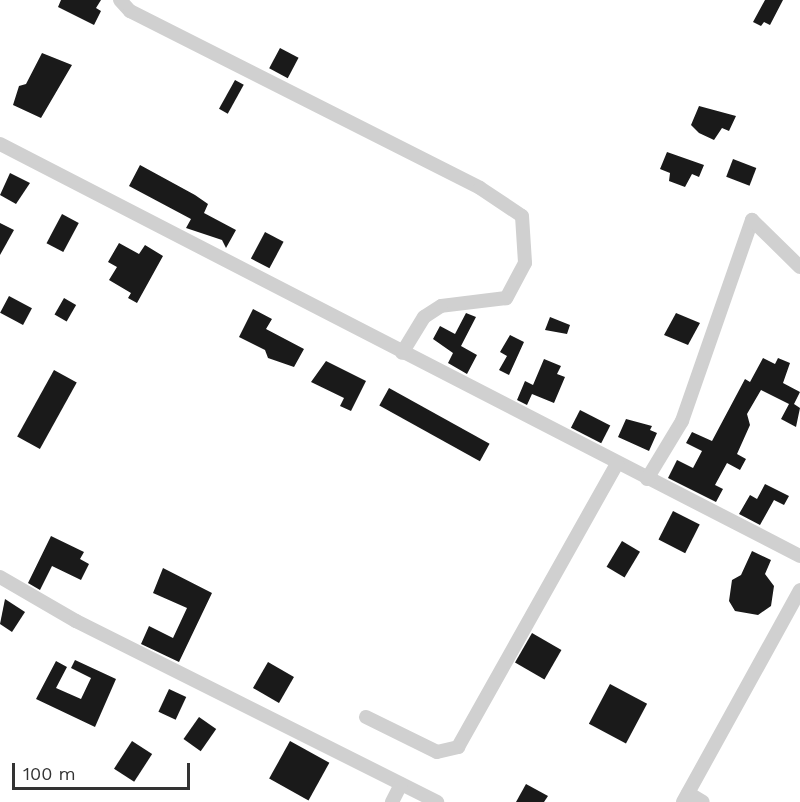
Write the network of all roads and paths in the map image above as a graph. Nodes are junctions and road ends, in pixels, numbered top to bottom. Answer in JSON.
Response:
{"nodes":[{"id":1,"x":120,"y":0,"type":"edge"},
{"id":2,"x":0,"y":144,"type":"edge"},
{"id":3,"x":800,"y":267,"type":"edge"},
{"id":4,"x":402,"y":353,"type":"junction"},
{"id":5,"x":617,"y":464,"type":"junction"},
{"id":6,"x":647,"y":479,"type":"junction"},
{"id":7,"x":800,"y":556,"type":"edge"},
{"id":8,"x":0,"y":577,"type":"edge"},
{"id":9,"x":800,"y":590,"type":"edge"},
{"id":10,"x":366,"y":717,"type":"dead end"},
{"id":11,"x":401,"y":784,"type":"junction"},
{"id":12,"x":686,"y":798,"type":"edge"},
{"id":13,"x":392,"y":802,"type":"edge"},
{"id":14,"x":437,"y":802,"type":"edge"},
{"id":15,"x":703,"y":802,"type":"edge"}],
"edges":[{"from":1,"to":4,"type":"street"},
{"from":2,"to":4,"type":"street"},
{"from":3,"to":6,"type":"street"},
{"from":4,"to":5,"type":"street"},
{"from":5,"to":6,"type":"street"},
{"from":5,"to":10,"type":"street"},
{"from":6,"to":7,"type":"street"},
{"from":8,"to":11,"type":"street"},
{"from":9,"to":12,"type":"street"},
{"from":11,"to":13,"type":"street"},
{"from":11,"to":14,"type":"street"},
{"from":12,"to":15,"type":"street"}]}
